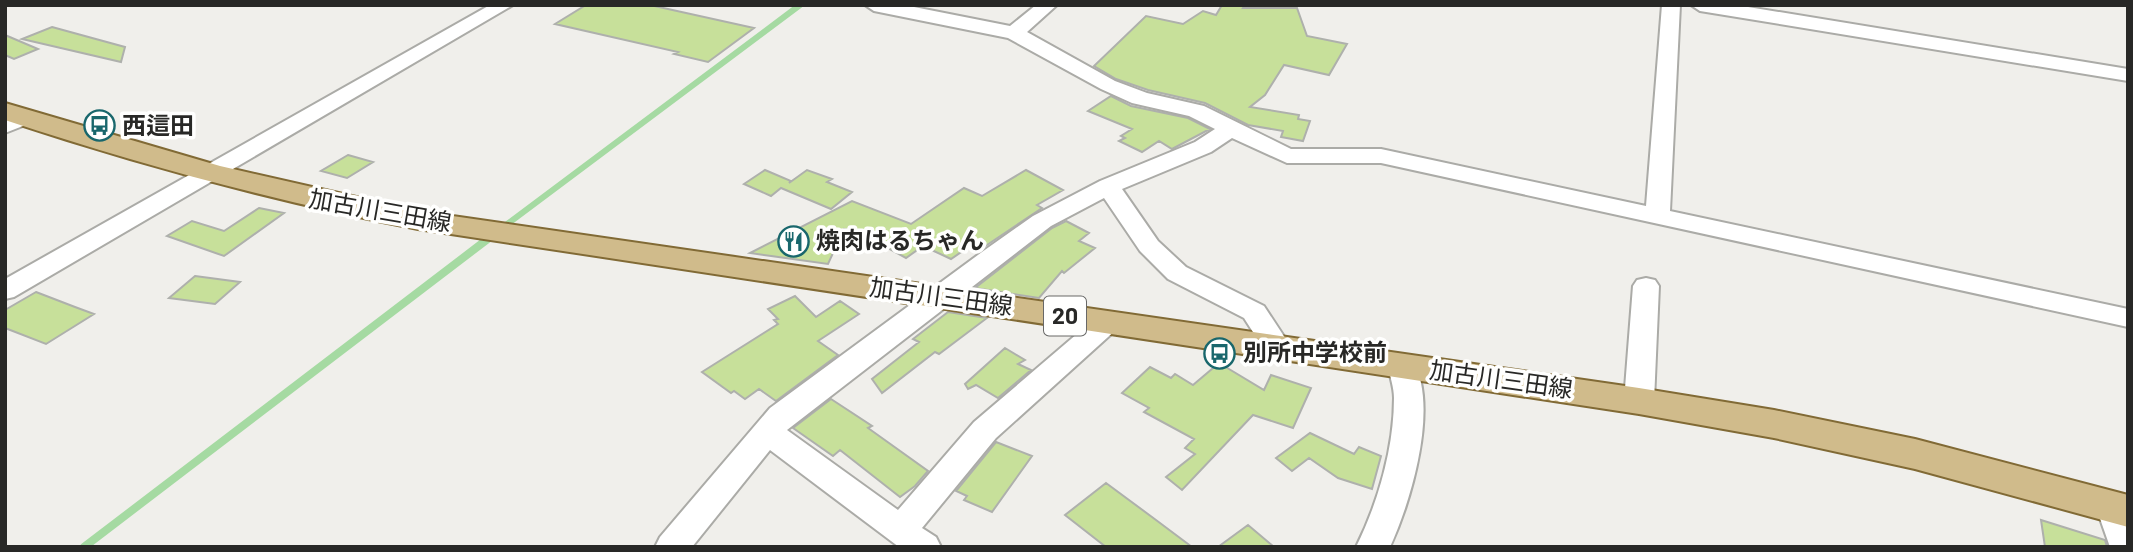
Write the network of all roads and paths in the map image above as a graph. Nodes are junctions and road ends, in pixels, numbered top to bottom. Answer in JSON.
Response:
{"nodes":[{"id":1,"x":504,"y":5,"type":"edge"},
{"id":2,"x":874,"y":5,"type":"edge"},
{"id":3,"x":1048,"y":5,"type":"edge"},
{"id":4,"x":1671,"y":5,"type":"edge"},
{"id":5,"x":1700,"y":5,"type":"edge"},
{"id":6,"x":1014,"y":33,"type":"junction"},
{"id":7,"x":2128,"y":75,"type":"edge"},
{"id":8,"x":12,"y":118,"type":"edge"},
{"id":9,"x":1230,"y":129,"type":"junction"},
{"id":10,"x":211,"y":174,"type":"junction"},
{"id":11,"x":1108,"y":186,"type":"junction"},
{"id":12,"x":1657,"y":216,"type":"junction"},
{"id":13,"x":1646,"y":286,"type":"dead end"},
{"id":14,"x":5,"y":291,"type":"edge"},
{"id":15,"x":942,"y":298,"type":"junction"},
{"id":16,"x":2128,"y":318,"type":"edge"},
{"id":17,"x":1108,"y":322,"type":"junction"},
{"id":18,"x":1277,"y":348,"type":"junction"},
{"id":19,"x":1402,"y":366,"type":"junction"},
{"id":20,"x":1639,"y":401,"type":"junction"},
{"id":21,"x":768,"y":432,"type":"junction"},
{"id":22,"x":2120,"y":509,"type":"edge"},
{"id":23,"x":912,"y":539,"type":"edge"},
{"id":24,"x":672,"y":547,"type":"edge"},
{"id":25,"x":1373,"y":547,"type":"edge"},
{"id":26,"x":2127,"y":547,"type":"edge"}],
"edges":[{"from":1,"to":10,"type":"street"},
{"from":2,"to":6,"type":"street"},
{"from":3,"to":6,"type":"street"},
{"from":4,"to":12,"type":"street"},
{"from":5,"to":7,"type":"street"},
{"from":6,"to":9,"type":"street"},
{"from":8,"to":10,"type":"main road","name":"加古川三田線","number":"20"},
{"from":9,"to":11,"type":"street"},
{"from":9,"to":12,"type":"street"},
{"from":10,"to":14,"type":"street"},
{"from":10,"to":15,"type":"main road","name":"加古川三田線","number":"20"},
{"from":11,"to":15,"type":"street"},
{"from":11,"to":18,"type":"street"},
{"from":12,"to":16,"type":"street"},
{"from":13,"to":20,"type":"street"},
{"from":15,"to":17,"type":"main road","name":"加古川三田線","number":"20"},
{"from":15,"to":21,"type":"street"},
{"from":17,"to":18,"type":"main road","name":"加古川三田線","number":"20"},
{"from":17,"to":23,"type":"street"},
{"from":18,"to":19,"type":"main road","name":"加古川三田線","number":"20"},
{"from":19,"to":20,"type":"main road","name":"加古川三田線","number":"20"},
{"from":19,"to":25,"type":"street"},
{"from":20,"to":22,"type":"main road","name":"加古川三田線","number":"20"},
{"from":21,"to":23,"type":"street"},
{"from":21,"to":24,"type":"street"},
{"from":22,"to":26,"type":"street"}]}
